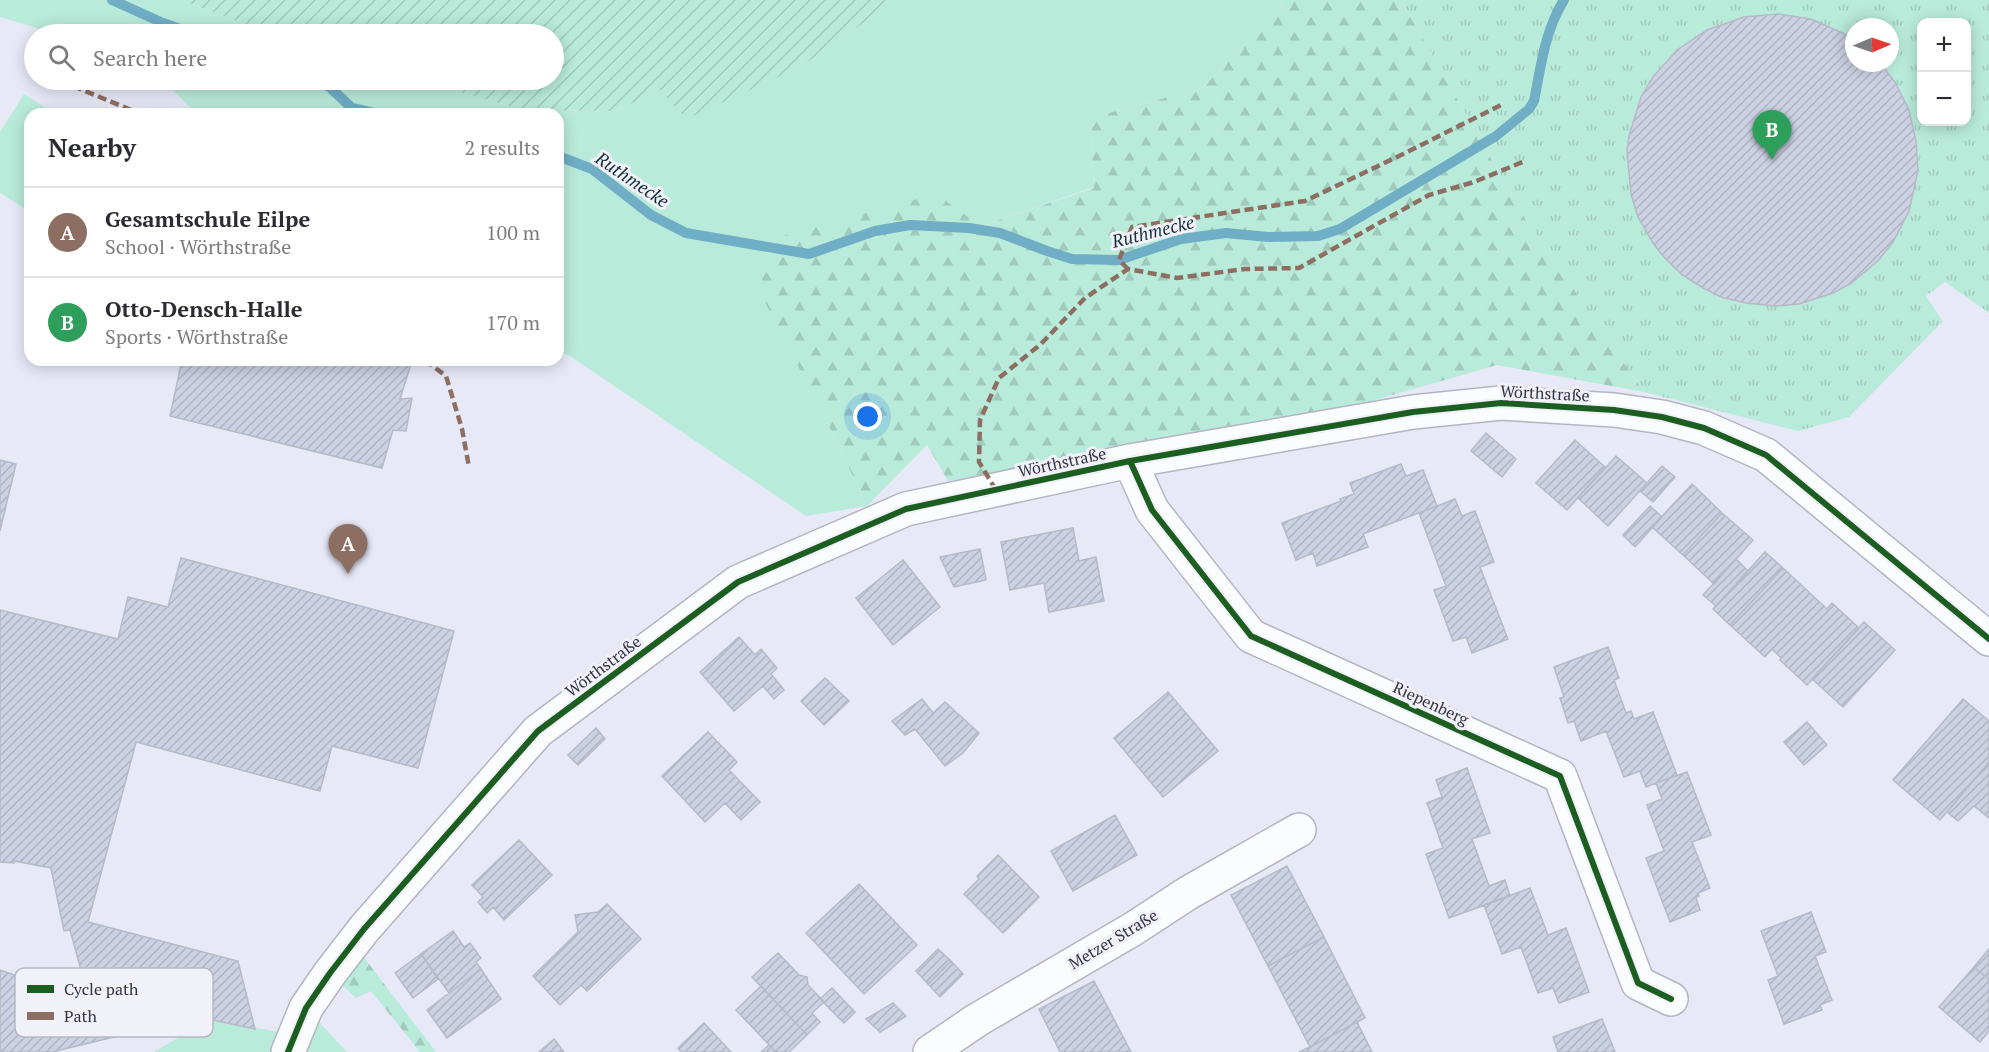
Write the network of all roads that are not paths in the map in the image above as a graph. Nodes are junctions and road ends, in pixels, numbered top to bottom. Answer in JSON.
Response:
{"nodes":[{"id":1,"x":1130,"y":461,"type":"junction"},
{"id":2,"x":1989,"y":639,"type":"edge"},
{"id":3,"x":1299,"y":830,"type":"dead end"},
{"id":4,"x":1671,"y":999,"type":"dead end"},
{"id":5,"x":288,"y":1052,"type":"edge"},
{"id":6,"x":930,"y":1052,"type":"edge"}],
"edges":[{"from":1,"to":2,"type":"street","name":"Wörthstraße"},
{"from":1,"to":4,"type":"street","name":"Riepenberg"},
{"from":1,"to":5,"type":"street","name":"Wörthstraße"},
{"from":3,"to":6,"type":"street","name":"Metzer Straße"}]}
